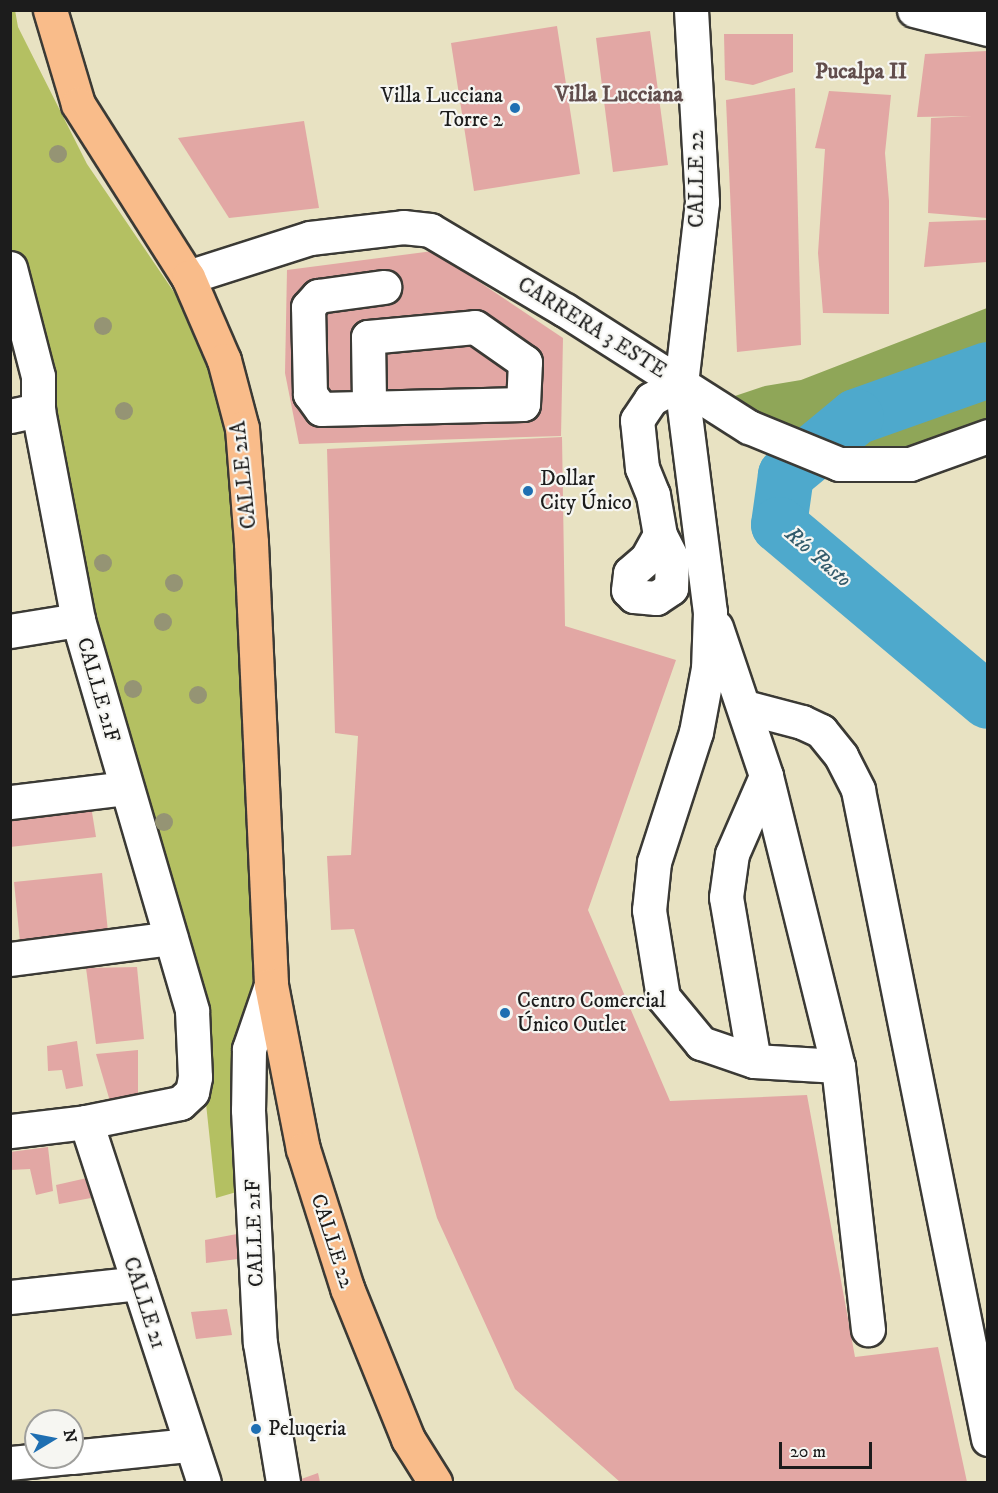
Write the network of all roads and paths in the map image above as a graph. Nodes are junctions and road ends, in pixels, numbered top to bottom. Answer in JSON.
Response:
{"nodes":[{"id":1,"x":50,"y":10,"type":"edge"},
{"id":2,"x":691,"y":10,"type":"edge"},
{"id":3,"x":914,"y":10,"type":"edge"},
{"id":4,"x":987,"y":29,"type":"edge"},
{"id":5,"x":10,"y":268,"type":"edge"},
{"id":6,"x":188,"y":277,"type":"junction"},
{"id":7,"x":384,"y":288,"type":"dead end"},
{"id":8,"x":681,"y":382,"type":"junction"},
{"id":9,"x":369,"y":401,"type":"dead end"},
{"id":10,"x":24,"y":413,"type":"edge"},
{"id":11,"x":987,"y":436,"type":"edge"},
{"id":12,"x":660,"y":535,"type":"dead end"},
{"id":13,"x":710,"y":612,"type":"junction"},
{"id":14,"x":78,"y":620,"type":"junction"},
{"id":15,"x":10,"y":631,"type":"edge"},
{"id":16,"x":745,"y":707,"type":"junction"},
{"id":17,"x":766,"y":776,"type":"junction"},
{"id":18,"x":125,"y":788,"type":"junction"},
{"id":19,"x":10,"y":802,"type":"edge"},
{"id":20,"x":171,"y":938,"type":"junction"},
{"id":21,"x":10,"y":960,"type":"edge"},
{"id":22,"x":271,"y":985,"type":"junction"},
{"id":23,"x":754,"y":1061,"type":"junction"},
{"id":24,"x":838,"y":1066,"type":"junction"},
{"id":25,"x":86,"y":1122,"type":"junction"},
{"id":26,"x":10,"y":1131,"type":"edge"},
{"id":27,"x":138,"y":1283,"type":"junction"},
{"id":28,"x":10,"y":1297,"type":"edge"},
{"id":29,"x":868,"y":1329,"type":"dead end"},
{"id":30,"x":987,"y":1439,"type":"edge"},
{"id":31,"x":189,"y":1445,"type":"junction"},
{"id":32,"x":84,"y":1456,"type":"edge"},
{"id":33,"x":204,"y":1482,"type":"edge"},
{"id":34,"x":283,"y":1482,"type":"edge"},
{"id":35,"x":435,"y":1482,"type":"edge"}],
"edges":[{"from":1,"to":6,"type":"main road","name":"CALLE 21A"},
{"from":2,"to":8,"type":"street","name":"CALLE 22"},
{"from":3,"to":4,"type":"street"},
{"from":5,"to":10,"type":"street","name":"CALLE 21F"},
{"from":6,"to":8,"type":"street","name":"CARRERA 3 ESTE"},
{"from":6,"to":22,"type":"main road","name":"CALLE 21A"},
{"from":7,"to":9,"type":"street"},
{"from":8,"to":11,"type":"street","name":"CARRERA 3 ESTE"},
{"from":8,"to":12,"type":"street"},
{"from":8,"to":13,"type":"street","name":"CALLE 22"},
{"from":10,"to":14,"type":"street","name":"CALLE 21F"},
{"from":13,"to":16,"type":"street"},
{"from":13,"to":23,"type":"street"},
{"from":14,"to":15,"type":"street"},
{"from":14,"to":18,"type":"street","name":"CALLE 21F"},
{"from":16,"to":17,"type":"street"},
{"from":16,"to":30,"type":"street"},
{"from":17,"to":23,"type":"street"},
{"from":17,"to":24,"type":"street"},
{"from":18,"to":19,"type":"street"},
{"from":18,"to":20,"type":"street","name":"CALLE 21F"},
{"from":20,"to":21,"type":"street"},
{"from":20,"to":25,"type":"street","name":"CALLE 21F"},
{"from":22,"to":34,"type":"street","name":"CALLE 21F"},
{"from":22,"to":35,"type":"main road","name":"CALLE 22"},
{"from":23,"to":24,"type":"street"},
{"from":24,"to":29,"type":"street"},
{"from":25,"to":26,"type":"street"},
{"from":25,"to":27,"type":"street","name":"CALLE 21"},
{"from":27,"to":28,"type":"street"},
{"from":27,"to":31,"type":"street","name":"CALLE 21"},
{"from":31,"to":32,"type":"street"},
{"from":31,"to":33,"type":"street","name":"CALLE 21"}]}
